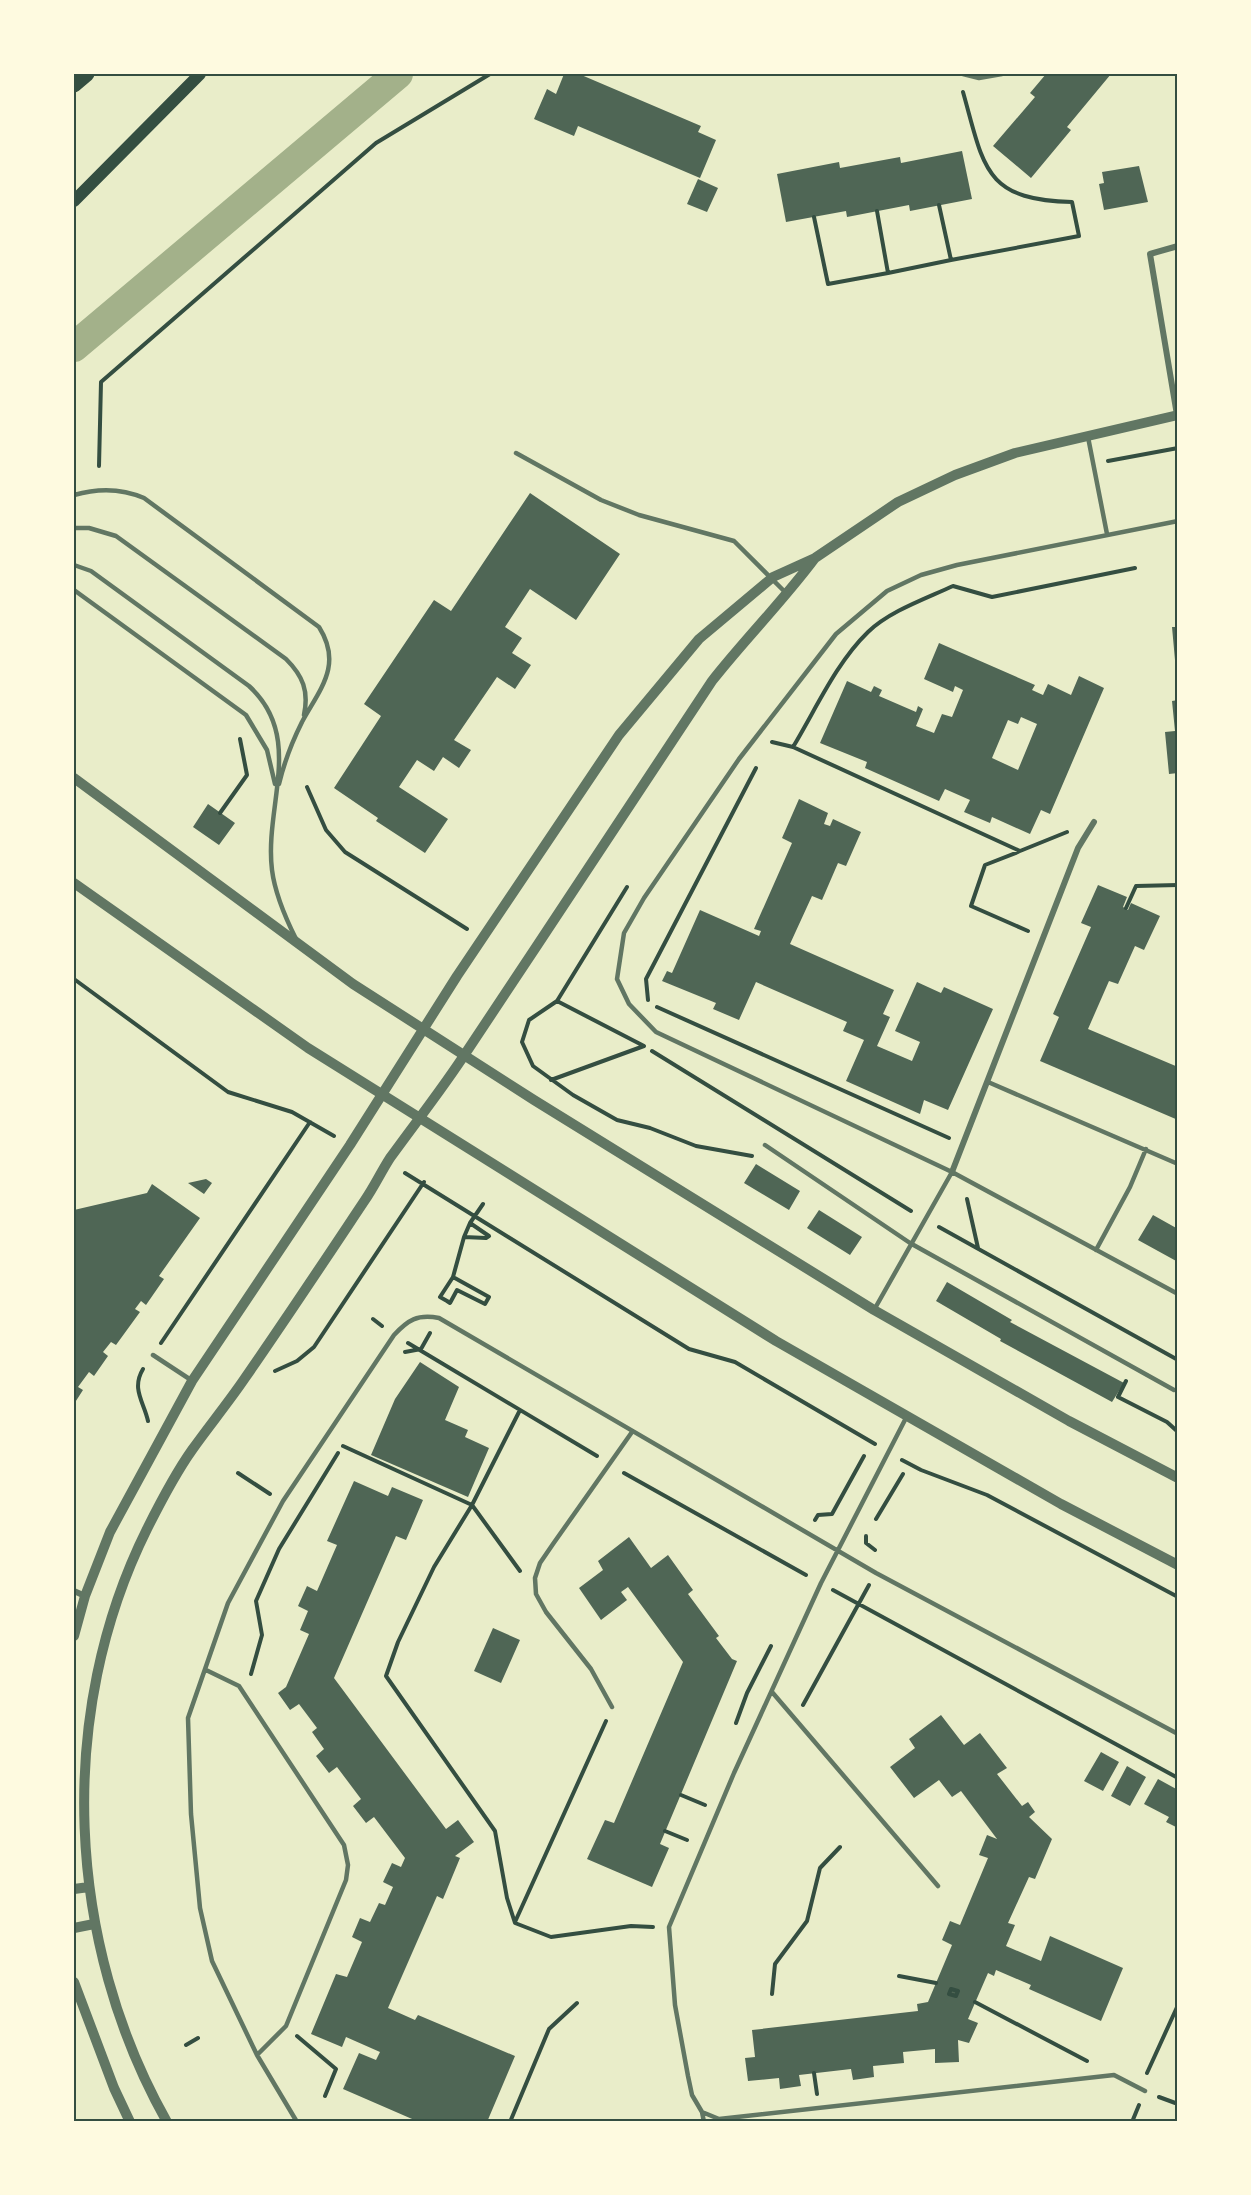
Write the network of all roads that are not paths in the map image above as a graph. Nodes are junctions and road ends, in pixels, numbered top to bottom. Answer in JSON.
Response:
{"nodes":[{"id":1,"x":87,"y":74,"type":"edge"},
{"id":2,"x":200,"y":74,"type":"edge"},
{"id":3,"x":963,"y":74,"type":"edge"},
{"id":4,"x":1002,"y":74,"type":"edge"},
{"id":5,"x":74,"y":85,"type":"edge"},
{"id":6,"x":74,"y":201,"type":"edge"},
{"id":7,"x":1178,"y":246,"type":"edge"},
{"id":8,"x":1177,"y":415,"type":"edge"},
{"id":9,"x":1088,"y":434,"type":"junction"},
{"id":10,"x":516,"y":453,"type":"dead end"},
{"id":11,"x":74,"y":495,"type":"edge"},
{"id":12,"x":1178,"y":521,"type":"edge"},
{"id":13,"x":74,"y":528,"type":"edge"},
{"id":14,"x":1107,"y":534,"type":"junction"},
{"id":15,"x":815,"y":558,"type":"junction"},
{"id":16,"x":74,"y":565,"type":"edge"},
{"id":17,"x":773,"y":577,"type":"junction"},
{"id":18,"x":74,"y":590,"type":"edge"},
{"id":19,"x":788,"y":595,"type":"junction"},
{"id":20,"x":303,"y":721,"type":"junction"},
{"id":21,"x":74,"y":778,"type":"edge"},
{"id":22,"x":276,"y":802,"type":"junction"},
{"id":23,"x":1094,"y":822,"type":"road end"},
{"id":24,"x":74,"y":883,"type":"edge"},
{"id":25,"x":299,"y":944,"type":"junction"},
{"id":26,"x":423,"y":1028,"type":"junction"},
{"id":27,"x":465,"y":1055,"type":"junction"},
{"id":28,"x":988,"y":1082,"type":"junction"},
{"id":29,"x":381,"y":1096,"type":"junction"},
{"id":30,"x":419,"y":1119,"type":"junction"},
{"id":31,"x":765,"y":1145,"type":"dead end"},
{"id":32,"x":1146,"y":1149,"type":"junction"},
{"id":33,"x":1178,"y":1164,"type":"edge"},
{"id":34,"x":952,"y":1172,"type":"junction"},
{"id":35,"x":910,"y":1243,"type":"junction"},
{"id":36,"x":1096,"y":1250,"type":"junction"},
{"id":37,"x":1178,"y":1294,"type":"edge"},
{"id":38,"x":874,"y":1310,"type":"junction"},
{"id":39,"x":153,"y":1355,"type":"road end"},
{"id":40,"x":192,"y":1381,"type":"junction"},
{"id":41,"x":1174,"y":1390,"type":"dead end"},
{"id":42,"x":907,"y":1416,"type":"junction"},
{"id":43,"x":632,"y":1432,"type":"junction"},
{"id":44,"x":1178,"y":1478,"type":"edge"},
{"id":45,"x":837,"y":1550,"type":"junction"},
{"id":46,"x":1178,"y":1565,"type":"edge"},
{"id":47,"x":74,"y":1591,"type":"edge"},
{"id":48,"x":85,"y":1596,"type":"junction"},
{"id":49,"x":74,"y":1636,"type":"edge"},
{"id":50,"x":206,"y":1670,"type":"junction"},
{"id":51,"x":772,"y":1692,"type":"junction"},
{"id":52,"x":612,"y":1707,"type":"road end"},
{"id":53,"x":1178,"y":1734,"type":"edge"},
{"id":54,"x":938,"y":1886,"type":"dead end"},
{"id":55,"x":88,"y":1887,"type":"junction"},
{"id":56,"x":74,"y":1889,"type":"edge"},
{"id":57,"x":94,"y":1924,"type":"junction"},
{"id":58,"x":74,"y":1928,"type":"edge"},
{"id":59,"x":74,"y":1982,"type":"edge"},
{"id":60,"x":257,"y":2055,"type":"junction"},
{"id":61,"x":1145,"y":2091,"type":"road end"},
{"id":62,"x":702,"y":2112,"type":"junction"},
{"id":63,"x":130,"y":2121,"type":"edge"},
{"id":64,"x":167,"y":2121,"type":"edge"},
{"id":65,"x":297,"y":2121,"type":"edge"},
{"id":66,"x":704,"y":2121,"type":"edge"}],
"edges":[{"from":1,"to":5,"type":"main road"},
{"from":2,"to":6,"type":"main road"},
{"from":3,"to":4,"type":"lane"},
{"from":7,"to":8,"type":"street"},
{"from":8,"to":9,"type":"street"},
{"from":9,"to":14,"type":"lane"},
{"from":9,"to":15,"type":"street"},
{"from":10,"to":17,"type":"lane"},
{"from":11,"to":20,"type":"lane"},
{"from":12,"to":14,"type":"lane"},
{"from":13,"to":20,"type":"lane"},
{"from":14,"to":34,"type":"lane"},
{"from":15,"to":17,"type":"street"},
{"from":15,"to":19,"type":"street"},
{"from":16,"to":22,"type":"lane"},
{"from":17,"to":19,"type":"lane"},
{"from":17,"to":26,"type":"street"},
{"from":18,"to":22,"type":"lane"},
{"from":19,"to":27,"type":"street"},
{"from":20,"to":22,"type":"lane"},
{"from":21,"to":25,"type":"street"},
{"from":22,"to":25,"type":"lane"},
{"from":23,"to":28,"type":"street"},
{"from":24,"to":29,"type":"street"},
{"from":25,"to":26,"type":"street"},
{"from":26,"to":27,"type":"street"},
{"from":26,"to":29,"type":"street"},
{"from":27,"to":30,"type":"street"},
{"from":27,"to":38,"type":"street"},
{"from":28,"to":32,"type":"lane"},
{"from":28,"to":34,"type":"street"},
{"from":29,"to":30,"type":"street"},
{"from":29,"to":40,"type":"street"},
{"from":30,"to":42,"type":"street"},
{"from":30,"to":55,"type":"street"},
{"from":31,"to":35,"type":"lane"},
{"from":32,"to":33,"type":"lane"},
{"from":32,"to":36,"type":"lane"},
{"from":34,"to":35,"type":"lane"},
{"from":34,"to":36,"type":"lane"},
{"from":35,"to":38,"type":"lane"},
{"from":35,"to":41,"type":"lane"},
{"from":36,"to":37,"type":"lane"},
{"from":38,"to":44,"type":"street"},
{"from":39,"to":40,"type":"lane"},
{"from":40,"to":48,"type":"street"},
{"from":42,"to":45,"type":"lane"},
{"from":42,"to":46,"type":"street"},
{"from":43,"to":45,"type":"lane"},
{"from":43,"to":50,"type":"lane"},
{"from":43,"to":52,"type":"lane"},
{"from":45,"to":51,"type":"lane"},
{"from":45,"to":53,"type":"lane"},
{"from":47,"to":48,"type":"street"},
{"from":48,"to":49,"type":"street"},
{"from":50,"to":60,"type":"lane"},
{"from":50,"to":60,"type":"lane"},
{"from":51,"to":54,"type":"lane"},
{"from":51,"to":62,"type":"lane"},
{"from":55,"to":56,"type":"street"},
{"from":55,"to":57,"type":"street"},
{"from":57,"to":58,"type":"street"},
{"from":57,"to":64,"type":"street"},
{"from":59,"to":63,"type":"street"},
{"from":60,"to":65,"type":"lane"},
{"from":61,"to":62,"type":"lane"},
{"from":62,"to":66,"type":"lane"}]}
